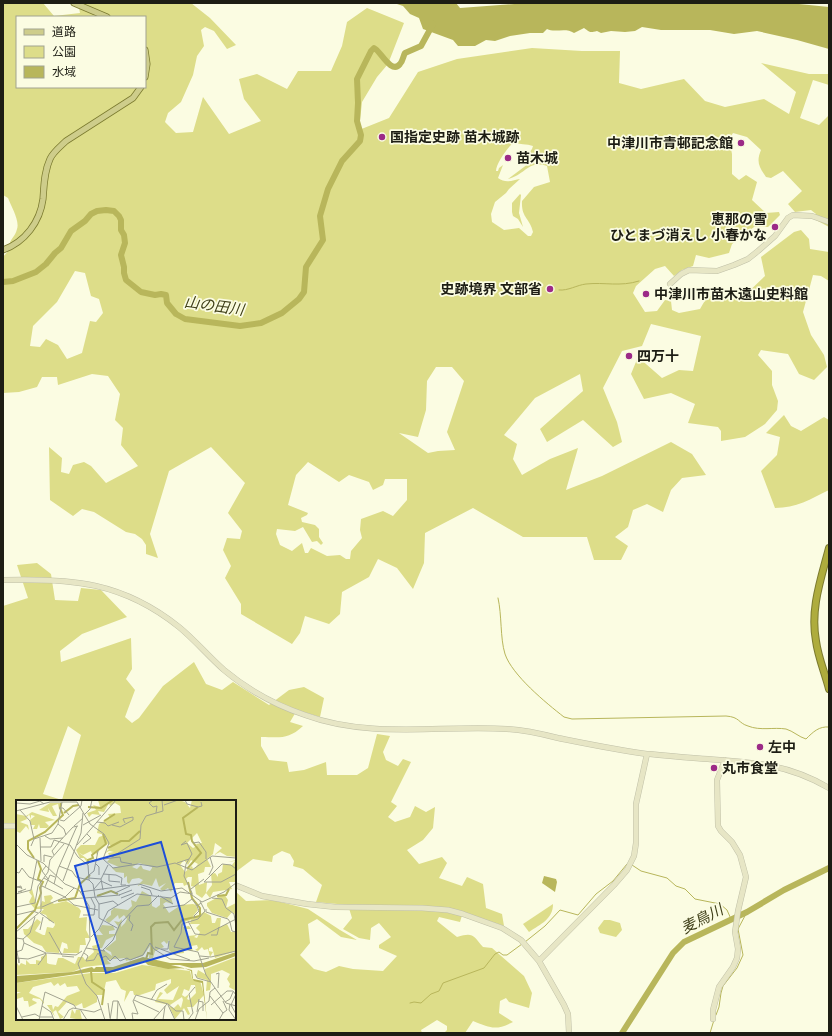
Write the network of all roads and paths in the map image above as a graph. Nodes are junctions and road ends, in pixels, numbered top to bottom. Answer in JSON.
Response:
{"nodes":[{"id":1,"x":74,"y":3,"type":"edge"},
{"id":2,"x":105,"y":16,"type":"edge"},
{"id":3,"x":146,"y":57,"type":"edge"},
{"id":4,"x":146,"y":70,"type":"edge"},
{"id":5,"x":140,"y":88,"type":"edge"},
{"id":6,"x":829,"y":222,"type":"edge"},
{"id":7,"x":3,"y":250,"type":"edge"},
{"id":8,"x":670,"y":284,"type":"dead end"},
{"id":9,"x":829,"y":548,"type":"edge"},
{"id":10,"x":3,"y":580,"type":"edge"},
{"id":11,"x":829,"y":689,"type":"edge"},
{"id":12,"x":647,"y":754,"type":"junction"},
{"id":13,"x":725,"y":760,"type":"junction"},
{"id":14,"x":829,"y":788,"type":"edge"},
{"id":15,"x":3,"y":826,"type":"edge"},
{"id":16,"x":16,"y":826,"type":"edge"},
{"id":17,"x":236,"y":885,"type":"edge"},
{"id":18,"x":539,"y":961,"type":"junction"},
{"id":19,"x":713,"y":1019,"type":"dead end"},
{"id":20,"x":568,"y":1033,"type":"edge"}],
"edges":[{"from":1,"to":2,"type":"main road"},
{"from":3,"to":4,"type":"main road"},
{"from":5,"to":7,"type":"main road"},
{"from":6,"to":8,"type":"street"},
{"from":9,"to":11,"type":"highway"},
{"from":10,"to":12,"type":"street"},
{"from":12,"to":13,"type":"street"},
{"from":12,"to":18,"type":"street"},
{"from":13,"to":14,"type":"street"},
{"from":13,"to":19,"type":"street"},
{"from":15,"to":16,"type":"street"},
{"from":17,"to":18,"type":"street"},
{"from":18,"to":20,"type":"street"}]}
